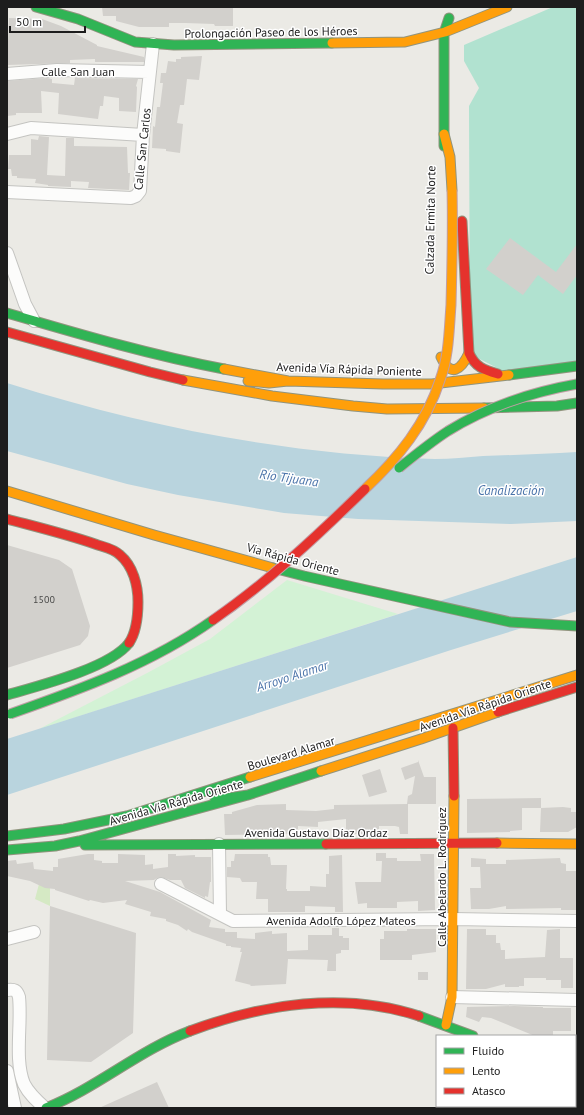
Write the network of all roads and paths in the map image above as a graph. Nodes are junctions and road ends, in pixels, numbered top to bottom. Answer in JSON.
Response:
{"nodes":[{"id":1,"x":448,"y":7,"type":"edge"},
{"id":2,"x":507,"y":7,"type":"edge"},
{"id":3,"x":42,"y":8,"type":"edge"},
{"id":4,"x":449,"y":18,"type":"junction"},
{"id":5,"x":444,"y":33,"type":"junction"},
{"id":6,"x":454,"y":33,"type":"junction"},
{"id":7,"x":153,"y":44,"type":"junction"},
{"id":8,"x":149,"y":72,"type":"junction"},
{"id":9,"x":7,"y":74,"type":"edge"},
{"id":10,"x":7,"y":134,"type":"edge"},
{"id":11,"x":444,"y":134,"type":"junction"},
{"id":12,"x":143,"y":135,"type":"junction"},
{"id":13,"x":456,"y":142,"type":"dead end"},
{"id":14,"x":7,"y":192,"type":"edge"},
{"id":15,"x":443,"y":198,"type":"dead end"},
{"id":16,"x":7,"y":253,"type":"edge"},
{"id":17,"x":7,"y":313,"type":"edge"},
{"id":18,"x":34,"y":322,"type":"junction"},
{"id":19,"x":440,"y":328,"type":"dead end"},
{"id":20,"x":7,"y":332,"type":"edge"},
{"id":21,"x":440,"y":350,"type":"junction"},
{"id":22,"x":468,"y":353,"type":"junction"},
{"id":23,"x":577,"y":366,"type":"edge"},
{"id":24,"x":435,"y":367,"type":"dead end"},
{"id":25,"x":150,"y":372,"type":"junction"},
{"id":26,"x":424,"y":374,"type":"dead end"},
{"id":27,"x":504,"y":375,"type":"junction"},
{"id":28,"x":288,"y":381,"type":"junction"},
{"id":29,"x":383,"y":384,"type":"junction"},
{"id":30,"x":577,"y":384,"type":"edge"},
{"id":31,"x":577,"y":404,"type":"edge"},
{"id":32,"x":7,"y":491,"type":"edge"},
{"id":33,"x":338,"y":516,"type":"junction"},
{"id":34,"x":7,"y":518,"type":"edge"},
{"id":35,"x":60,"y":523,"type":"dead end"},
{"id":36,"x":98,"y":528,"type":"dead end"},
{"id":37,"x":154,"y":535,"type":"junction"},
{"id":38,"x":577,"y":626,"type":"edge"},
{"id":39,"x":577,"y":675,"type":"edge"},
{"id":40,"x":577,"y":687,"type":"edge"},
{"id":41,"x":7,"y":695,"type":"edge"},
{"id":42,"x":8,"y":714,"type":"edge"},
{"id":43,"x":453,"y":728,"type":"junction"},
{"id":44,"x":248,"y":795,"type":"junction"},
{"id":45,"x":127,"y":816,"type":"junction"},
{"id":46,"x":7,"y":836,"type":"edge"},
{"id":47,"x":80,"y":841,"type":"junction"},
{"id":48,"x":454,"y":843,"type":"junction"},
{"id":49,"x":219,"y":844,"type":"junction"},
{"id":50,"x":577,"y":844,"type":"edge"},
{"id":51,"x":55,"y":846,"type":"junction"},
{"id":52,"x":7,"y":850,"type":"edge"},
{"id":53,"x":161,"y":884,"type":"dead end"},
{"id":54,"x":220,"y":914,"type":"junction"},
{"id":55,"x":454,"y":919,"type":"junction"},
{"id":56,"x":577,"y":921,"type":"edge"},
{"id":57,"x":34,"y":932,"type":"dead end"},
{"id":58,"x":7,"y":939,"type":"edge"},
{"id":59,"x":7,"y":990,"type":"edge"},
{"id":60,"x":452,"y":997,"type":"junction"},
{"id":61,"x":577,"y":1000,"type":"edge"},
{"id":62,"x":446,"y":1025,"type":"junction"},
{"id":63,"x":471,"y":1035,"type":"edge"},
{"id":64,"x":7,"y":1071,"type":"edge"},
{"id":65,"x":15,"y":1108,"type":"edge"},
{"id":66,"x":46,"y":1108,"type":"edge"}],
"edges":[{"from":1,"to":4,"type":"main road","name":"Calzada Ermita Norte"},
{"from":2,"to":6,"type":"main road","name":"Prolongación Paseo de los Héroes"},
{"from":3,"to":7,"type":"main road","name":"Prolongación Paseo de los Héroes"},
{"from":4,"to":5,"type":"main road","name":"Calzada Ermita Norte"},
{"from":4,"to":6,"type":"main road","name":"Calzada Ermita Norte"},
{"from":5,"to":6,"type":"main road","name":"Prolongación Paseo de los Héroes"},
{"from":5,"to":7,"type":"main road","name":"Prolongación Paseo de los Héroes"},
{"from":5,"to":11,"type":"main road","name":"Calzada Ermita Norte"},
{"from":7,"to":8,"type":"street","name":"Calle San Carlos"},
{"from":8,"to":9,"type":"street","name":"Calle San Juan"},
{"from":8,"to":12,"type":"street","name":"Calle San Carlos"},
{"from":10,"to":12,"type":"street"},
{"from":11,"to":15,"type":"main road","name":"Calzada Ermita Norte"},
{"from":11,"to":33,"type":"main road","bridge":true},
{"from":12,"to":14,"type":"street","name":"Calle San Carlos"},
{"from":13,"to":22,"type":"main road"},
{"from":16,"to":18,"type":"street"},
{"from":17,"to":18,"type":"main road","name":"Avenida Vía Rápida Poniente"},
{"from":18,"to":28,"type":"main road","name":"Avenida Vía Rápida Poniente"},
{"from":19,"to":21,"type":"main road"},
{"from":20,"to":25,"type":"main road"},
{"from":21,"to":22,"type":"main road"},
{"from":21,"to":24,"type":"main road"},
{"from":22,"to":27,"type":"main road"},
{"from":23,"to":27,"type":"main road","name":"Avenida Vía Rápida Poniente"},
{"from":25,"to":28,"type":"main road"},
{"from":25,"to":31,"type":"main road"},
{"from":26,"to":29,"type":"main road"},
{"from":27,"to":29,"type":"main road","name":"Avenida Vía Rápida Poniente"},
{"from":28,"to":29,"type":"main road","name":"Avenida Vía Rápida Poniente"},
{"from":30,"to":33,"type":"main road","bridge":true},
{"from":32,"to":37,"type":"main road","name":"Vía Rápida Oriente"},
{"from":33,"to":42,"type":"main road","bridge":true},
{"from":34,"to":35,"type":"main road"},
{"from":34,"to":41,"type":"main road"},
{"from":36,"to":37,"type":"main road"},
{"from":37,"to":38,"type":"main road","name":"Vía Rápida Oriente"},
{"from":39,"to":43,"type":"main road"},
{"from":39,"to":45,"type":"main road","name":"Boulevard Alamar"},
{"from":40,"to":43,"type":"main road","name":"Avenida Vía Rápida Oriente"},
{"from":43,"to":44,"type":"main road","name":"Avenida Vía Rápida Oriente"},
{"from":43,"to":48,"type":"main road","name":"Calle Abelardo L. Rodríguez"},
{"from":44,"to":45,"type":"main road"},
{"from":44,"to":47,"type":"main road","name":"Avenida Vía Rápida Oriente"},
{"from":45,"to":46,"type":"main road","name":"Boulevard Alamar"},
{"from":45,"to":47,"type":"main road"},
{"from":47,"to":51,"type":"main road","name":"Avenida Vía Rápida Oriente"},
{"from":48,"to":49,"type":"main road","name":"Avenida Gustavo Díaz Ordaz"},
{"from":48,"to":50,"type":"main road","name":"Avenida Gustavo Díaz Ordaz"},
{"from":48,"to":55,"type":"main road","name":"Calle Abelardo L. Rodríguez"},
{"from":49,"to":51,"type":"main road","name":"Avenida Gustavo Díaz Ordaz"},
{"from":49,"to":54,"type":"street"},
{"from":51,"to":52,"type":"main road","name":"Avenida Vía Rápida Oriente"},
{"from":53,"to":54,"type":"street","name":"Avenida Adolfo López Mateos"},
{"from":54,"to":55,"type":"street","name":"Avenida Adolfo López Mateos"},
{"from":55,"to":56,"type":"street","name":"Avenida Adolfo López Mateos"},
{"from":55,"to":60,"type":"main road","name":"Calle Abelardo L. Rodríguez"},
{"from":57,"to":58,"type":"street"},
{"from":59,"to":66,"type":"street"},
{"from":60,"to":61,"type":"street"},
{"from":60,"to":62,"type":"main road","name":"Calle Abelardo L. Rodríguez"},
{"from":62,"to":63,"type":"main road"},
{"from":62,"to":66,"type":"main road"},
{"from":64,"to":65,"type":"street"}]}
